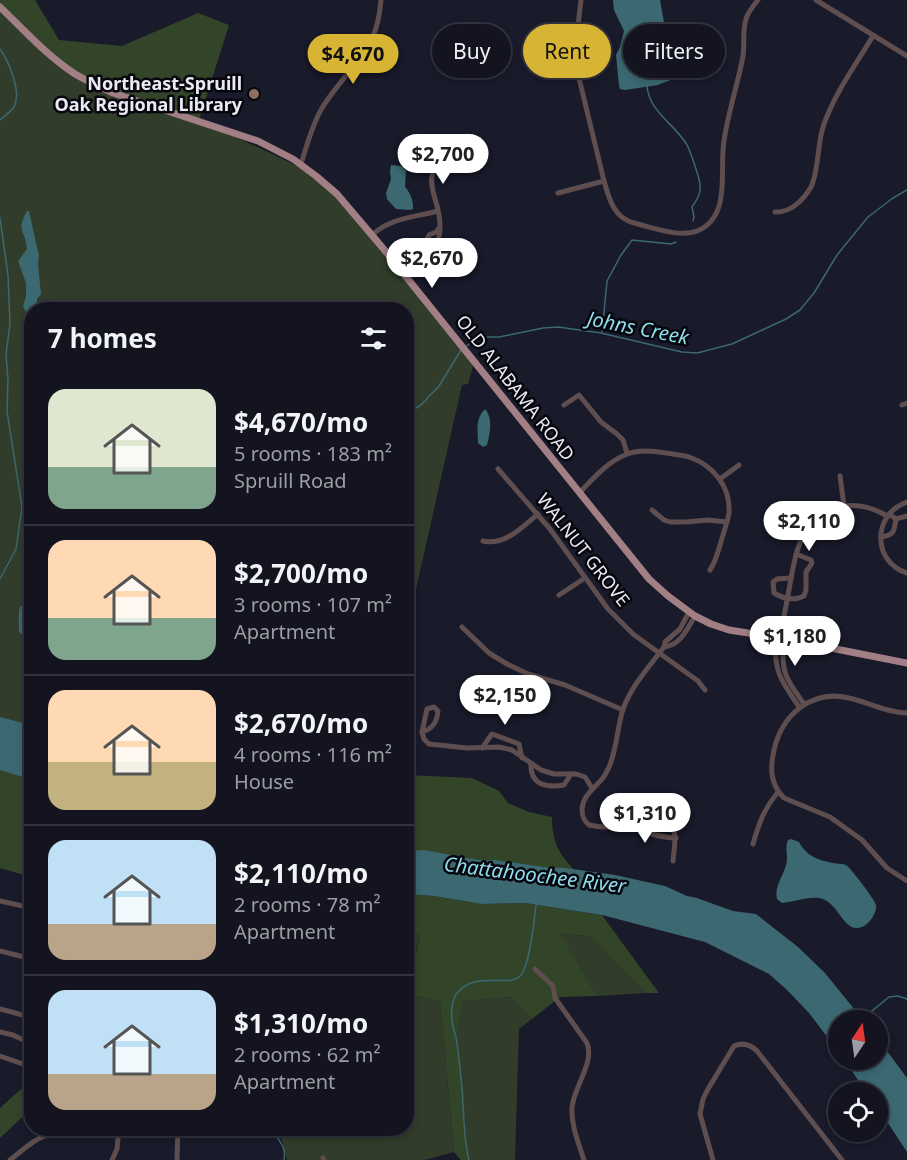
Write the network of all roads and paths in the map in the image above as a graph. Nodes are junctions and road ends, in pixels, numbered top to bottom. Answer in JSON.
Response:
{"nodes":[{"id":1,"x":381,"y":0,"type":"edge"},
{"id":2,"x":581,"y":0,"type":"edge"},
{"id":3,"x":758,"y":0,"type":"edge"},
{"id":4,"x":816,"y":0,"type":"edge"},
{"id":5,"x":0,"y":7,"type":"edge"},
{"id":6,"x":873,"y":36,"type":"junction"},
{"id":7,"x":907,"y":56,"type":"edge"},
{"id":8,"x":445,"y":153,"type":"dead end"},
{"id":9,"x":301,"y":164,"type":"junction"},
{"id":10,"x":604,"y":181,"type":"junction"},
{"id":11,"x":558,"y":193,"type":"dead end"},
{"id":12,"x":778,"y":204,"type":"dead end"},
{"id":13,"x":438,"y":211,"type":"junction"},
{"id":14,"x":440,"y":228,"type":"dead end"},
{"id":15,"x":372,"y":236,"type":"junction"},
{"id":16,"x":564,"y":405,"type":"dead end"},
{"id":17,"x":627,"y":453,"type":"junction"},
{"id":18,"x":739,"y":465,"type":"dead end"},
{"id":19,"x":498,"y":469,"type":"dead end"},
{"id":20,"x":840,"y":476,"type":"dead end"},
{"id":21,"x":720,"y":479,"type":"junction"},
{"id":22,"x":579,"y":493,"type":"junction"},
{"id":23,"x":907,"y":502,"type":"edge"},
{"id":24,"x":844,"y":506,"type":"junction"},
{"id":25,"x":652,"y":510,"type":"dead end"},
{"id":26,"x":538,"y":514,"type":"junction"},
{"id":27,"x":888,"y":515,"type":"junction"},
{"id":28,"x":907,"y":516,"type":"edge"},
{"id":29,"x":896,"y":519,"type":"junction"},
{"id":30,"x":727,"y":522,"type":"junction"},
{"id":31,"x":881,"y":537,"type":"junction"},
{"id":32,"x":483,"y":541,"type":"dead end"},
{"id":33,"x":796,"y":554,"type":"junction"},
{"id":34,"x":710,"y":570,"type":"dead end"},
{"id":35,"x":907,"y":573,"type":"edge"},
{"id":36,"x":585,"y":578,"type":"junction"},
{"id":37,"x":791,"y":578,"type":"junction"},
{"id":38,"x":559,"y":595,"type":"dead end"},
{"id":39,"x":787,"y":600,"type":"junction"},
{"id":40,"x":692,"y":614,"type":"junction"},
{"id":41,"x":462,"y":627,"type":"dead end"},
{"id":42,"x":780,"y":638,"type":"junction"},
{"id":43,"x":660,"y":653,"type":"junction"},
{"id":44,"x":907,"y":663,"type":"edge"},
{"id":45,"x":705,"y":690,"type":"dead end"},
{"id":46,"x":801,"y":706,"type":"junction"},
{"id":47,"x":623,"y":710,"type":"junction"},
{"id":48,"x":907,"y":713,"type":"edge"},
{"id":49,"x":422,"y":732,"type":"junction"},
{"id":50,"x":482,"y":748,"type":"junction"},
{"id":51,"x":522,"y":758,"type":"junction"},
{"id":52,"x":531,"y":764,"type":"junction"},
{"id":53,"x":571,"y":774,"type":"junction"},
{"id":54,"x":592,"y":788,"type":"junction"},
{"id":55,"x":778,"y":792,"type":"junction"},
{"id":56,"x":612,"y":798,"type":"dead end"},
{"id":57,"x":670,"y":817,"type":"dead end"},
{"id":58,"x":627,"y":819,"type":"junction"},
{"id":59,"x":676,"y":838,"type":"junction"},
{"id":60,"x":753,"y":844,"type":"dead end"},
{"id":61,"x":673,"y":861,"type":"dead end"},
{"id":62,"x":907,"y":881,"type":"edge"},
{"id":63,"x":0,"y":900,"type":"edge"},
{"id":64,"x":24,"y":906,"type":"edge"},
{"id":65,"x":0,"y":951,"type":"edge"},
{"id":66,"x":24,"y":956,"type":"edge"},
{"id":67,"x":535,"y":969,"type":"dead end"},
{"id":68,"x":0,"y":1010,"type":"edge"},
{"id":69,"x":24,"y":1016,"type":"edge"},
{"id":70,"x":0,"y":1032,"type":"edge"},
{"id":71,"x":24,"y":1040,"type":"edge"},
{"id":72,"x":0,"y":1056,"type":"edge"},
{"id":73,"x":24,"y":1064,"type":"edge"},
{"id":74,"x":44,"y":1136,"type":"edge"},
{"id":75,"x":118,"y":1136,"type":"edge"},
{"id":76,"x":178,"y":1136,"type":"edge"},
{"id":77,"x":10,"y":1160,"type":"edge"},
{"id":78,"x":112,"y":1160,"type":"edge"},
{"id":79,"x":177,"y":1160,"type":"edge"},
{"id":80,"x":584,"y":1160,"type":"edge"},
{"id":81,"x":713,"y":1160,"type":"edge"},
{"id":82,"x":843,"y":1160,"type":"edge"}],
"edges":[{"from":1,"to":9,"type":"street"},
{"from":2,"to":10,"type":"street"},
{"from":3,"to":10,"type":"street"},
{"from":4,"to":6,"type":"street"},
{"from":5,"to":9,"type":"main road","name":"OLD ALABAMA ROAD"},
{"from":6,"to":7,"type":"street"},
{"from":6,"to":12,"type":"street"},
{"from":8,"to":13,"type":"street"},
{"from":9,"to":15,"type":"main road","name":"OLD ALABAMA ROAD"},
{"from":10,"to":11,"type":"street"},
{"from":13,"to":14,"type":"street"},
{"from":13,"to":15,"type":"street"},
{"from":15,"to":22,"type":"main road","name":"OLD ALABAMA ROAD"},
{"from":16,"to":17,"type":"street"},
{"from":17,"to":21,"type":"street"},
{"from":17,"to":22,"type":"street"},
{"from":18,"to":21,"type":"street"},
{"from":19,"to":26,"type":"street","name":"WALNUT GROVE"},
{"from":20,"to":24,"type":"street"},
{"from":21,"to":30,"type":"street"},
{"from":22,"to":40,"type":"main road","name":"OLD ALABAMA ROAD"},
{"from":23,"to":27,"type":"street"},
{"from":24,"to":27,"type":"street"},
{"from":24,"to":33,"type":"street"},
{"from":25,"to":30,"type":"street"},
{"from":26,"to":32,"type":"street"},
{"from":26,"to":36,"type":"street","name":"WALNUT GROVE"},
{"from":27,"to":29,"type":"street"},
{"from":27,"to":31,"type":"street"},
{"from":28,"to":29,"type":"street"},
{"from":29,"to":31,"type":"street"},
{"from":30,"to":34,"type":"street"},
{"from":31,"to":35,"type":"street"},
{"from":33,"to":37,"type":"street"},
{"from":33,"to":39,"type":"street"},
{"from":36,"to":38,"type":"street"},
{"from":36,"to":43,"type":"street","name":"WALNUT GROVE"},
{"from":37,"to":39,"type":"street"},
{"from":37,"to":39,"type":"street"},
{"from":39,"to":42,"type":"street"},
{"from":40,"to":42,"type":"main road","name":"OLD ALABAMA ROAD"},
{"from":40,"to":43,"type":"street"},
{"from":41,"to":47,"type":"street"},
{"from":42,"to":44,"type":"main road","name":"OLD ALABAMA ROAD"},
{"from":42,"to":46,"type":"street"},
{"from":43,"to":45,"type":"street","name":"WALNUT GROVE"},
{"from":43,"to":47,"type":"street"},
{"from":46,"to":48,"type":"street"},
{"from":46,"to":55,"type":"street"},
{"from":47,"to":54,"type":"street"},
{"from":49,"to":49,"type":"street"},
{"from":49,"to":50,"type":"street"},
{"from":50,"to":51,"type":"street"},
{"from":50,"to":51,"type":"street"},
{"from":51,"to":52,"type":"street"},
{"from":52,"to":53,"type":"street"},
{"from":52,"to":53,"type":"street"},
{"from":53,"to":54,"type":"street"},
{"from":54,"to":58,"type":"street"},
{"from":55,"to":60,"type":"street"},
{"from":55,"to":62,"type":"street"},
{"from":56,"to":58,"type":"street"},
{"from":57,"to":59,"type":"street"},
{"from":58,"to":59,"type":"street"},
{"from":59,"to":61,"type":"street"},
{"from":63,"to":64,"type":"street"},
{"from":65,"to":66,"type":"street"},
{"from":67,"to":80,"type":"street"},
{"from":68,"to":69,"type":"street"},
{"from":70,"to":71,"type":"street"},
{"from":72,"to":73,"type":"street"},
{"from":74,"to":77,"type":"street"},
{"from":75,"to":78,"type":"street"},
{"from":76,"to":79,"type":"street"},
{"from":81,"to":82,"type":"street"}]}
